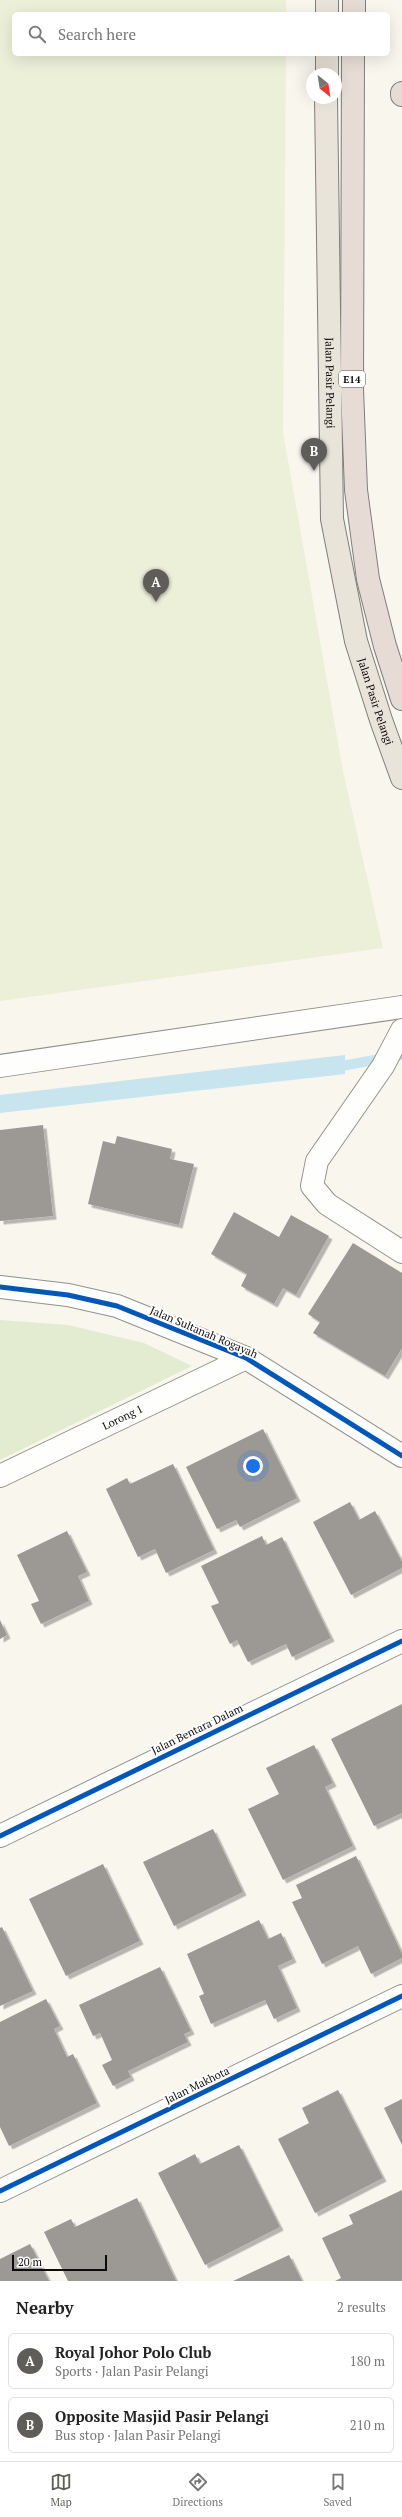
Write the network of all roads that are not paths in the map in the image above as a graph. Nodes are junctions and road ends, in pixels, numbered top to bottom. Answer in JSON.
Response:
{"nodes":[{"id":1,"x":327,"y":0,"type":"edge"},
{"id":2,"x":354,"y":0,"type":"edge"},
{"id":3,"x":327,"y":12,"type":"edge"},
{"id":4,"x":354,"y":12,"type":"edge"},
{"id":5,"x":327,"y":56,"type":"edge"},
{"id":6,"x":353,"y":56,"type":"edge"},
{"id":7,"x":327,"y":68,"type":"edge"},
{"id":8,"x":326,"y":104,"type":"edge"},
{"id":9,"x":402,"y":699,"type":"edge"},
{"id":10,"x":402,"y":778,"type":"edge"},
{"id":11,"x":402,"y":1007,"type":"edge"},
{"id":12,"x":402,"y":1030,"type":"edge"},
{"id":13,"x":0,"y":1066,"type":"edge"},
{"id":14,"x":402,"y":1252,"type":"edge"},
{"id":15,"x":0,"y":1287,"type":"edge"},
{"id":16,"x":246,"y":1358,"type":"junction"},
{"id":17,"x":402,"y":1456,"type":"edge"},
{"id":18,"x":0,"y":1476,"type":"edge"},
{"id":19,"x":402,"y":1641,"type":"edge"},
{"id":20,"x":0,"y":1836,"type":"edge"},
{"id":21,"x":402,"y":1996,"type":"edge"},
{"id":22,"x":0,"y":2191,"type":"edge"}],
"edges":[{"from":1,"to":3,"type":"main road"},
{"from":2,"to":4,"type":"highway"},
{"from":5,"to":7,"type":"main road"},
{"from":6,"to":9,"type":"highway","number":"E14"},
{"from":8,"to":10,"type":"main road","name":"Jalan Pasir Pelangi"},
{"from":11,"to":13,"type":"street"},
{"from":12,"to":14,"type":"street"},
{"from":15,"to":16,"type":"street","name":"Jalan Sultanah Rogayah"},
{"from":16,"to":17,"type":"street","name":"Jalan Sultanah Rogayah"},
{"from":16,"to":18,"type":"street","name":"Lorong 1"},
{"from":19,"to":20,"type":"street","name":"Jalan Bentara Dalam"},
{"from":21,"to":22,"type":"street","name":"Jalan Makhota"}]}
